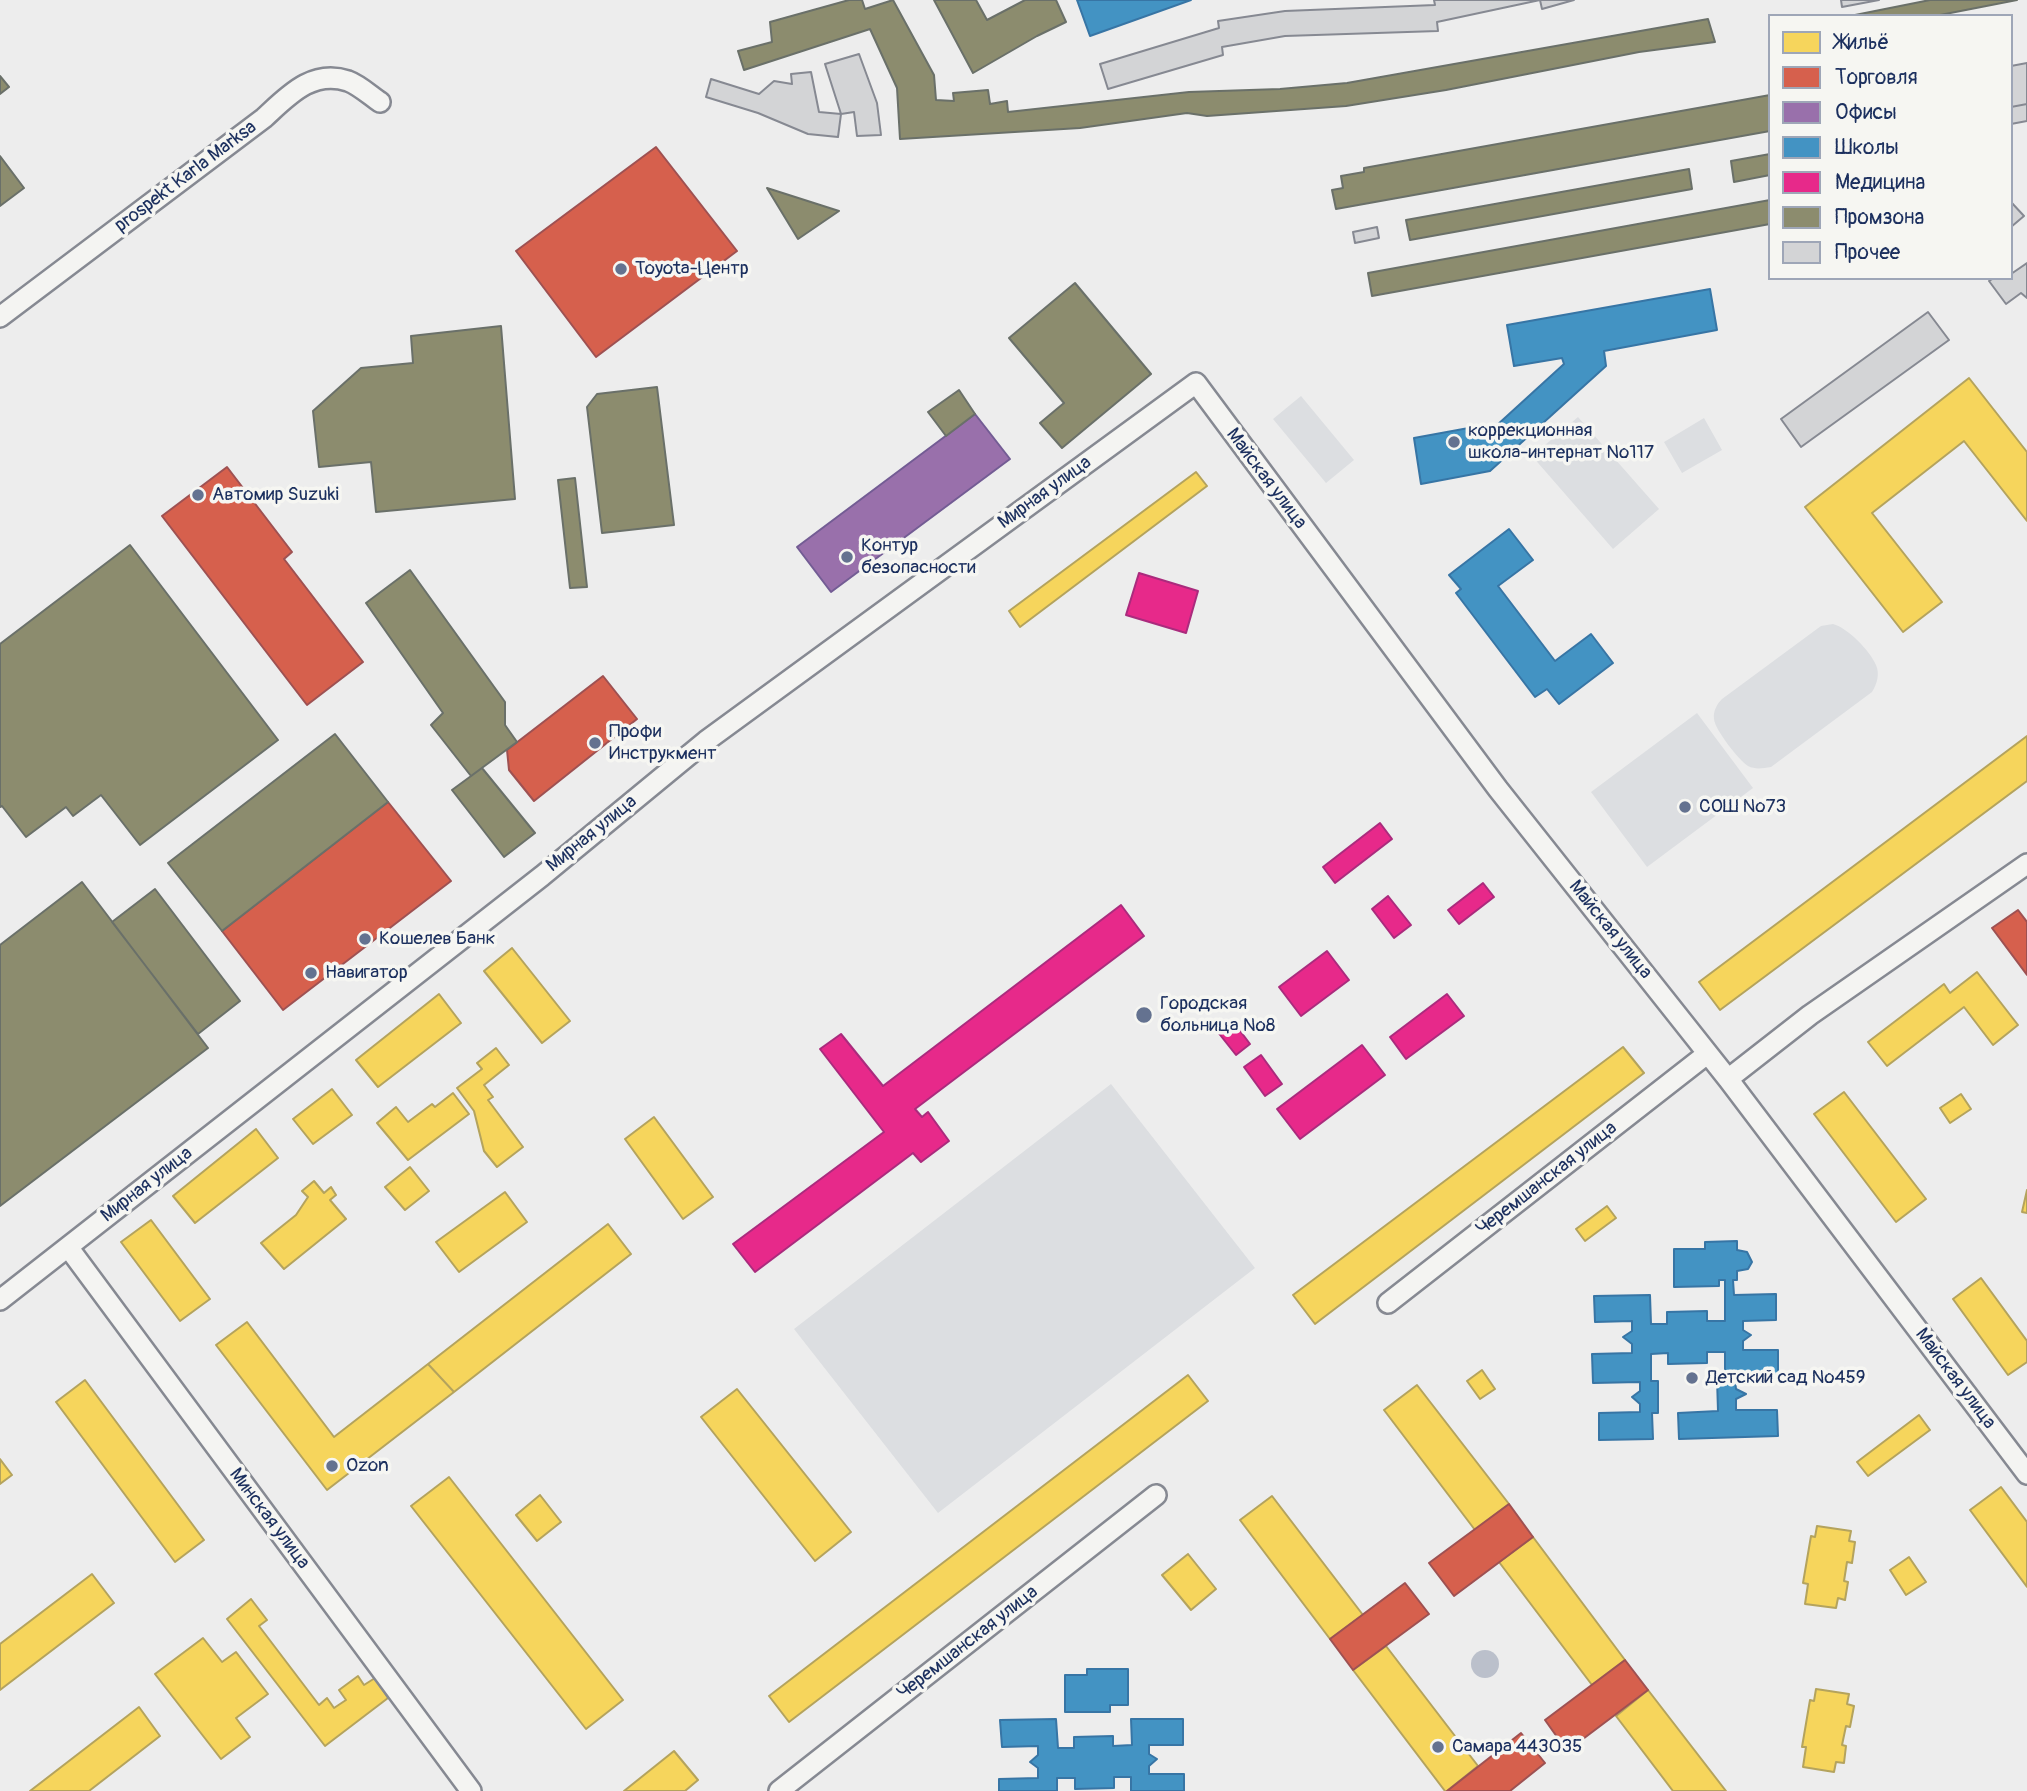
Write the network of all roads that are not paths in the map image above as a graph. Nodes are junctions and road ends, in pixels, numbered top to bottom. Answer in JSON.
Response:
{"nodes":[{"id":1,"x":380,"y":102,"type":"dead end"},
{"id":2,"x":0,"y":317,"type":"edge"},
{"id":3,"x":1196,"y":383,"type":"joint"},
{"id":4,"x":2027,"y":864,"type":"edge"},
{"id":5,"x":1707,"y":1054,"type":"junction"},
{"id":6,"x":1728,"y":1079,"type":"junction"},
{"id":7,"x":68,"y":1247,"type":"junction"},
{"id":8,"x":0,"y":1300,"type":"edge"},
{"id":9,"x":1388,"y":1303,"type":"dead end"},
{"id":10,"x":2027,"y":1474,"type":"edge"},
{"id":11,"x":1156,"y":1495,"type":"dead end"},
{"id":12,"x":471,"y":1791,"type":"edge"},
{"id":13,"x":779,"y":1791,"type":"edge"}],
"edges":[{"from":1,"to":2,"type":"street","name":"prospekt Karla Marksa"},
{"from":3,"to":5,"type":"street","name":"Майская улица"},
{"from":3,"to":7,"type":"street","name":"Мирная улица"},
{"from":4,"to":6,"type":"street"},
{"from":5,"to":6,"type":"street","name":"Майская улица"},
{"from":5,"to":9,"type":"street","name":"Черемшанская улица"},
{"from":6,"to":10,"type":"street","name":"Майская улица"},
{"from":7,"to":8,"type":"street","name":"Мирная улица"},
{"from":7,"to":12,"type":"street","name":"Минская улица"},
{"from":11,"to":13,"type":"street","name":"Черемшанская улица"}]}
